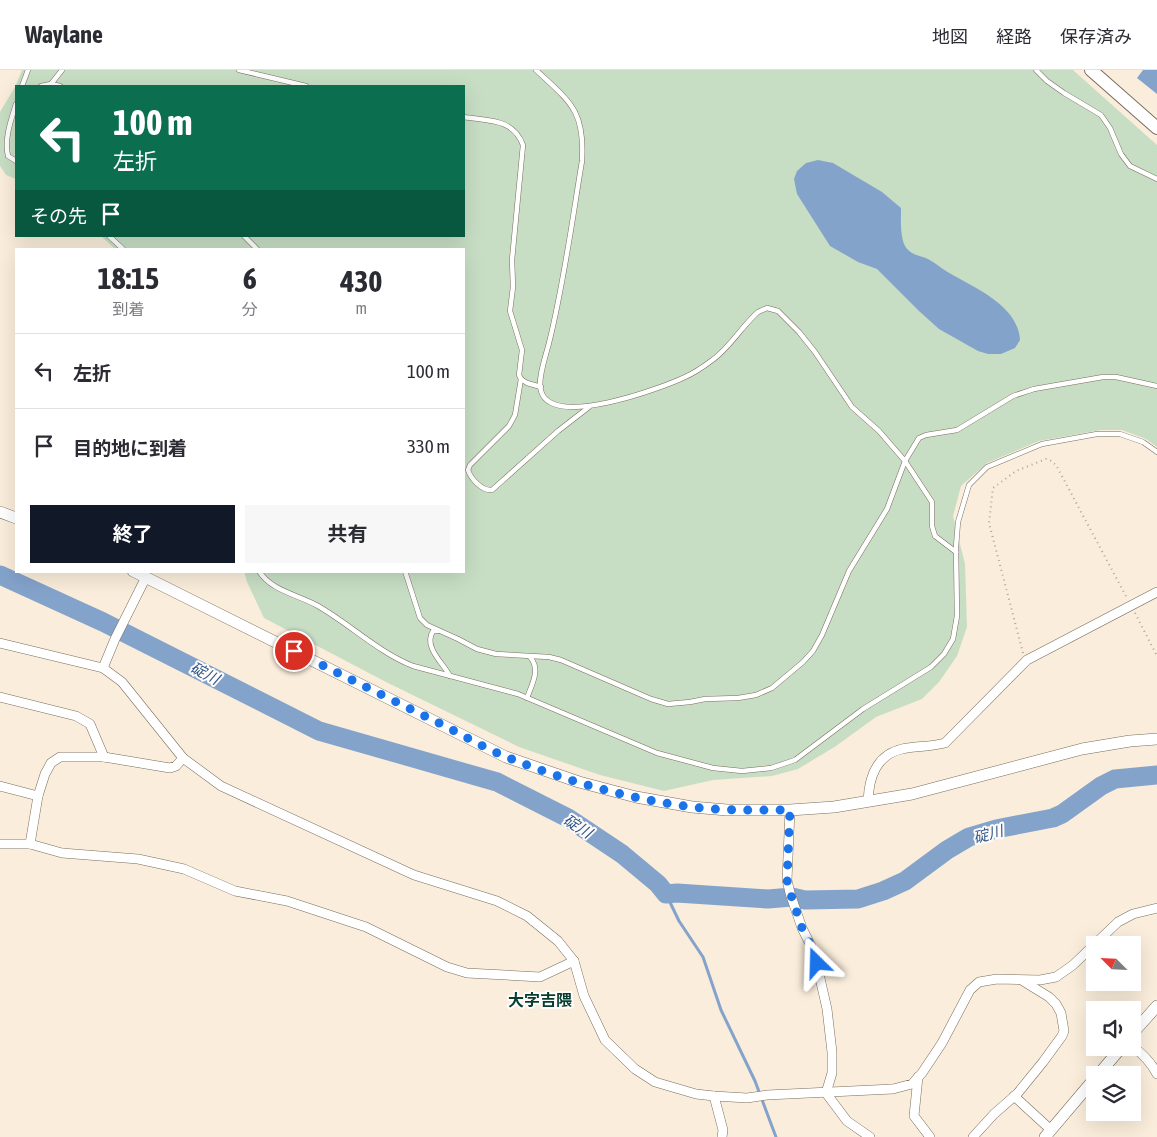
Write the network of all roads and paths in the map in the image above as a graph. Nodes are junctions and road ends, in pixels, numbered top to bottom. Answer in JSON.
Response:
{"nodes":[{"id":1,"x":28,"y":70,"type":"edge"},
{"id":2,"x":62,"y":70,"type":"edge"},
{"id":3,"x":239,"y":70,"type":"edge"},
{"id":4,"x":536,"y":70,"type":"edge"},
{"id":5,"x":1036,"y":70,"type":"edge"},
{"id":6,"x":1091,"y":70,"type":"edge"},
{"id":7,"x":51,"y":84,"type":"junction"},
{"id":8,"x":22,"y":85,"type":"edge"},
{"id":9,"x":46,"y":85,"type":"edge"},
{"id":10,"x":56,"y":85,"type":"edge"},
{"id":11,"x":302,"y":85,"type":"edge"},
{"id":12,"x":15,"y":108,"type":"edge"},
{"id":13,"x":465,"y":117,"type":"edge"},
{"id":14,"x":1157,"y":128,"type":"edge"},
{"id":15,"x":15,"y":161,"type":"edge"},
{"id":16,"x":1157,"y":179,"type":"edge"},
{"id":17,"x":110,"y":237,"type":"edge"},
{"id":18,"x":245,"y":237,"type":"edge"},
{"id":19,"x":121,"y":248,"type":"edge"},
{"id":20,"x":256,"y":248,"type":"edge"},
{"id":21,"x":521,"y":379,"type":"junction"},
{"id":22,"x":1157,"y":386,"type":"edge"},
{"id":23,"x":541,"y":387,"type":"junction"},
{"id":24,"x":591,"y":406,"type":"junction"},
{"id":25,"x":1157,"y":452,"type":"edge"},
{"id":26,"x":905,"y":461,"type":"junction"},
{"id":27,"x":0,"y":512,"type":"edge"},
{"id":28,"x":15,"y":518,"type":"edge"},
{"id":29,"x":956,"y":552,"type":"junction"},
{"id":30,"x":137,"y":573,"type":"edge"},
{"id":31,"x":260,"y":573,"type":"edge"},
{"id":32,"x":406,"y":573,"type":"edge"},
{"id":33,"x":146,"y":577,"type":"junction"},
{"id":34,"x":1157,"y":592,"type":"edge"},
{"id":35,"x":1131,"y":606,"type":"junction"},
{"id":36,"x":439,"y":631,"type":"junction"},
{"id":37,"x":0,"y":643,"type":"edge"},
{"id":38,"x":1157,"y":656,"type":"edge"},
{"id":39,"x":530,"y":657,"type":"junction"},
{"id":40,"x":1025,"y":662,"type":"junction"},
{"id":41,"x":103,"y":668,"type":"junction"},
{"id":42,"x":450,"y":677,"type":"junction"},
{"id":43,"x":0,"y":697,"type":"edge"},
{"id":44,"x":527,"y":698,"type":"junction"},
{"id":45,"x":1157,"y":740,"type":"edge"},
{"id":46,"x":104,"y":757,"type":"junction"},
{"id":47,"x":183,"y":758,"type":"junction"},
{"id":48,"x":0,"y":786,"type":"edge"},
{"id":49,"x":38,"y":796,"type":"junction"},
{"id":50,"x":868,"y":801,"type":"junction"},
{"id":51,"x":790,"y":810,"type":"junction"},
{"id":52,"x":0,"y":844,"type":"edge"},
{"id":53,"x":30,"y":844,"type":"junction"},
{"id":54,"x":1157,"y":908,"type":"edge"},
{"id":55,"x":574,"y":961,"type":"junction"},
{"id":56,"x":1021,"y":979,"type":"junction"},
{"id":57,"x":1157,"y":1006,"type":"edge"},
{"id":58,"x":1141,"y":1024,"type":"edge"},
{"id":59,"x":1141,"y":1054,"type":"edge"},
{"id":60,"x":1114,"y":1056,"type":"edge"},
{"id":61,"x":1106,"y":1066,"type":"edge"},
{"id":62,"x":1157,"y":1074,"type":"edge"},
{"id":63,"x":918,"y":1077,"type":"junction"},
{"id":64,"x":1086,"y":1089,"type":"edge"},
{"id":65,"x":826,"y":1092,"type":"junction"},
{"id":66,"x":714,"y":1096,"type":"junction"},
{"id":67,"x":1014,"y":1096,"type":"junction"},
{"id":68,"x":1048,"y":1134,"type":"edge"},
{"id":69,"x":722,"y":1137,"type":"edge"},
{"id":70,"x":870,"y":1137,"type":"edge"},
{"id":71,"x":930,"y":1137,"type":"edge"},
{"id":72,"x":973,"y":1137,"type":"edge"}],
"edges":[{"from":1,"to":8,"type":"lane"},
{"from":2,"to":7,"type":"lane"},
{"from":3,"to":11,"type":"lane"},
{"from":4,"to":23,"type":"lane"},
{"from":5,"to":16,"type":"lane"},
{"from":6,"to":14,"type":"main road"},
{"from":7,"to":9,"type":"lane"},
{"from":7,"to":10,"type":"lane"},
{"from":12,"to":15,"type":"lane"},
{"from":13,"to":21,"type":"lane"},
{"from":17,"to":19,"type":"lane"},
{"from":18,"to":20,"type":"lane"},
{"from":21,"to":23,"type":"lane"},
{"from":21,"to":24,"type":"lane"},
{"from":22,"to":26,"type":"lane"},
{"from":23,"to":24,"type":"lane"},
{"from":24,"to":26,"type":"lane"},
{"from":25,"to":29,"type":"lane"},
{"from":26,"to":29,"type":"lane"},
{"from":26,"to":39,"type":"lane"},
{"from":27,"to":28,"type":"street"},
{"from":29,"to":44,"type":"lane"},
{"from":30,"to":33,"type":"street"},
{"from":31,"to":42,"type":"lane"},
{"from":32,"to":36,"type":"lane"},
{"from":33,"to":41,"type":"street"},
{"from":33,"to":51,"type":"street"},
{"from":34,"to":35,"type":"street"},
{"from":35,"to":38,"type":"path"},
{"from":35,"to":40,"type":"street"},
{"from":35,"to":40,"type":"path"},
{"from":36,"to":39,"type":"lane"},
{"from":36,"to":42,"type":"lane"},
{"from":37,"to":41,"type":"street"},
{"from":39,"to":44,"type":"lane"},
{"from":40,"to":50,"type":"street"},
{"from":41,"to":47,"type":"street"},
{"from":42,"to":44,"type":"lane"},
{"from":43,"to":46,"type":"street"},
{"from":45,"to":50,"type":"street"},
{"from":46,"to":47,"type":"street"},
{"from":46,"to":49,"type":"street"},
{"from":47,"to":55,"type":"street"},
{"from":48,"to":49,"type":"street"},
{"from":49,"to":53,"type":"street"},
{"from":50,"to":51,"type":"street"},
{"from":51,"to":65,"type":"street"},
{"from":52,"to":53,"type":"street"},
{"from":53,"to":55,"type":"street"},
{"from":54,"to":56,"type":"street"},
{"from":55,"to":66,"type":"street"},
{"from":56,"to":63,"type":"street"},
{"from":56,"to":67,"type":"street"},
{"from":57,"to":58,"type":"street"},
{"from":59,"to":62,"type":"street"},
{"from":60,"to":61,"type":"street"},
{"from":63,"to":65,"type":"street"},
{"from":63,"to":71,"type":"street"},
{"from":64,"to":68,"type":"street"},
{"from":65,"to":66,"type":"street"},
{"from":65,"to":70,"type":"street"},
{"from":66,"to":69,"type":"street"},
{"from":67,"to":68,"type":"street"},
{"from":67,"to":72,"type":"street"}]}
